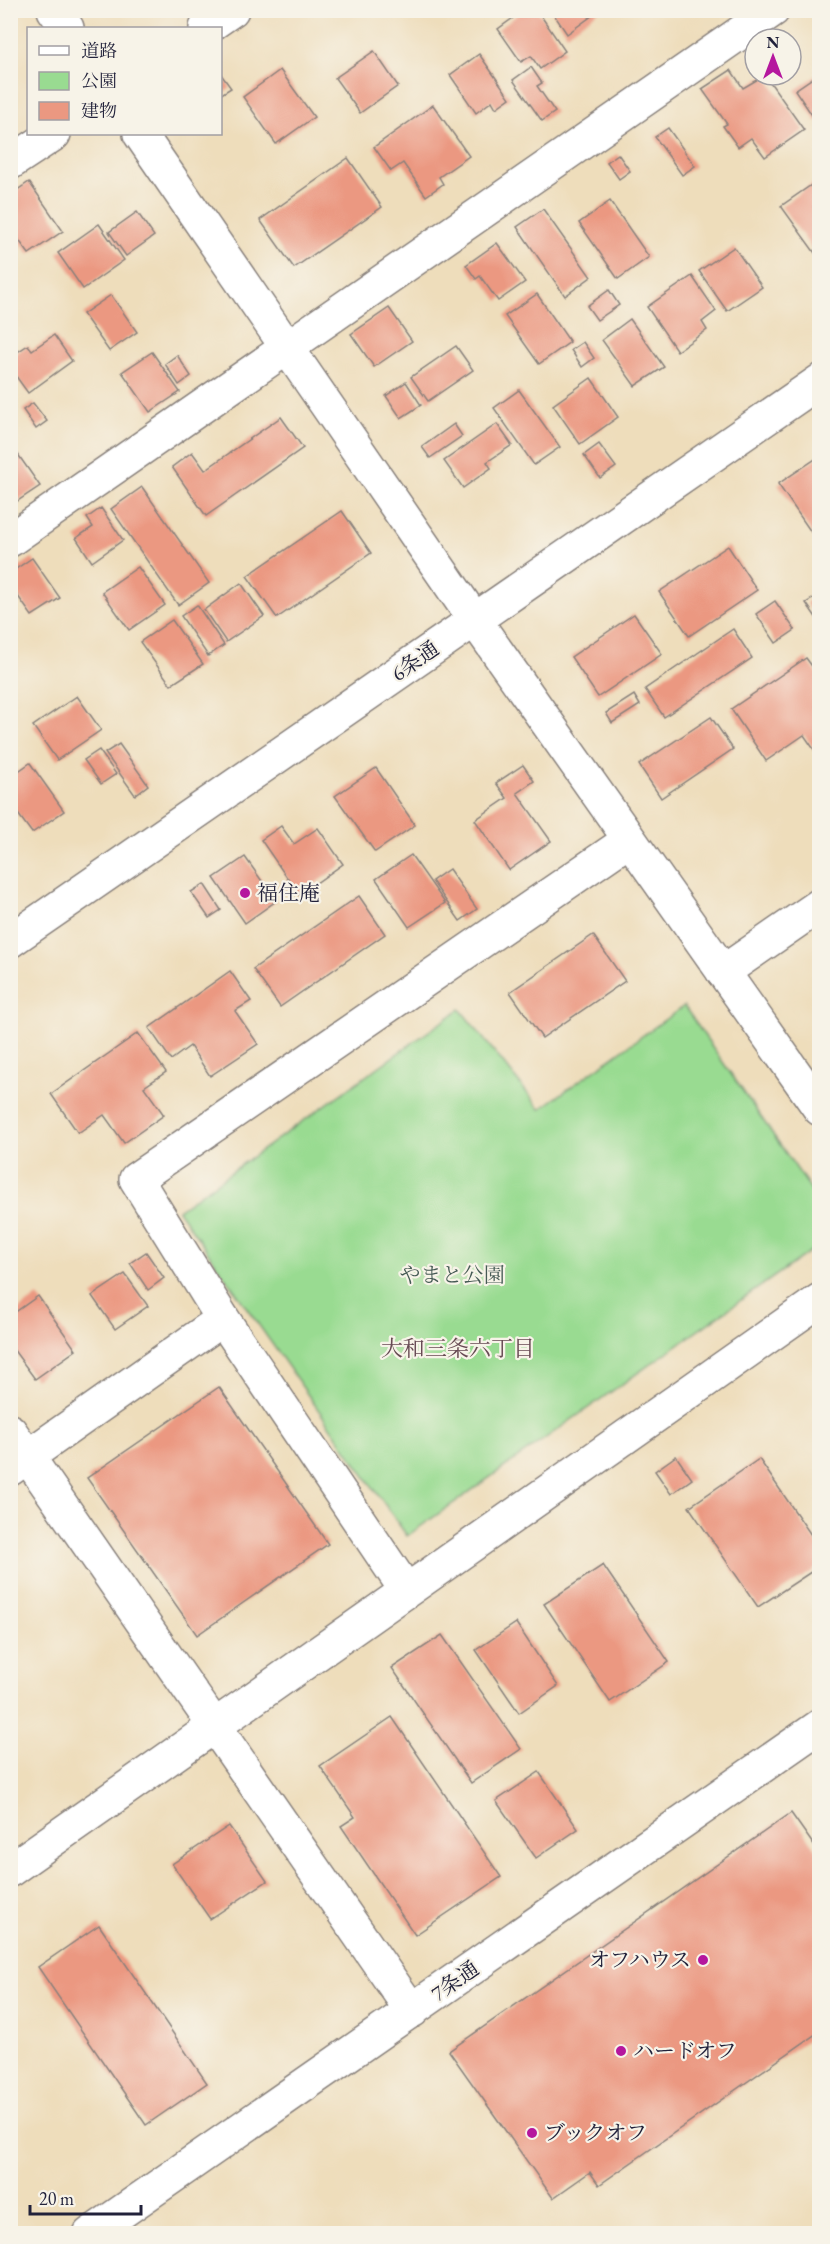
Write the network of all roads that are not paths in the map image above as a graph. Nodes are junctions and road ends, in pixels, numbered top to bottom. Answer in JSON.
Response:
{"nodes":[{"id":1,"x":54,"y":10,"type":"edge"},
{"id":2,"x":232,"y":10,"type":"edge"},
{"id":3,"x":772,"y":10,"type":"edge"},
{"id":4,"x":66,"y":27,"type":"edge"},
{"id":5,"x":207,"y":27,"type":"edge"},
{"id":6,"x":52,"y":135,"type":"edge"},
{"id":7,"x":141,"y":135,"type":"edge"},
{"id":8,"x":10,"y":163,"type":"edge"},
{"id":9,"x":288,"y":346,"type":"junction"},
{"id":10,"x":819,"y":381,"type":"edge"},
{"id":11,"x":10,"y":540,"type":"edge"},
{"id":12,"x":474,"y":619,"type":"junction"},
{"id":13,"x":629,"y":840,"type":"junction"},
{"id":14,"x":819,"y":905,"type":"edge"},
{"id":15,"x":10,"y":941,"type":"edge"},
{"id":16,"x":723,"y":972,"type":"junction"},
{"id":17,"x":819,"y":1109,"type":"edge"},
{"id":18,"x":819,"y":1300,"type":"edge"},
{"id":19,"x":223,"y":1319,"type":"junction"},
{"id":20,"x":16,"y":1452,"type":"edge"},
{"id":21,"x":405,"y":1590,"type":"junction"},
{"id":22,"x":215,"y":1725,"type":"junction"},
{"id":23,"x":819,"y":1726,"type":"edge"},
{"id":24,"x":10,"y":1870,"type":"edge"},
{"id":25,"x":412,"y":2011,"type":"junction"},
{"id":26,"x":90,"y":2234,"type":"edge"}],
"edges":[{"from":1,"to":4,"type":"street"},
{"from":2,"to":5,"type":"street"},
{"from":3,"to":9,"type":"street"},
{"from":6,"to":8,"type":"street"},
{"from":7,"to":9,"type":"street"},
{"from":9,"to":11,"type":"street"},
{"from":9,"to":12,"type":"street"},
{"from":10,"to":12,"type":"street","name":"6条通"},
{"from":12,"to":13,"type":"street"},
{"from":12,"to":15,"type":"street","name":"6条通"},
{"from":13,"to":16,"type":"street"},
{"from":13,"to":19,"type":"street"},
{"from":14,"to":16,"type":"street"},
{"from":16,"to":17,"type":"street"},
{"from":18,"to":21,"type":"street"},
{"from":19,"to":20,"type":"street"},
{"from":19,"to":21,"type":"street"},
{"from":20,"to":22,"type":"street"},
{"from":21,"to":22,"type":"street"},
{"from":22,"to":24,"type":"street"},
{"from":22,"to":25,"type":"street"},
{"from":23,"to":25,"type":"street","name":"7条通"},
{"from":25,"to":26,"type":"street","name":"7条通"}]}
